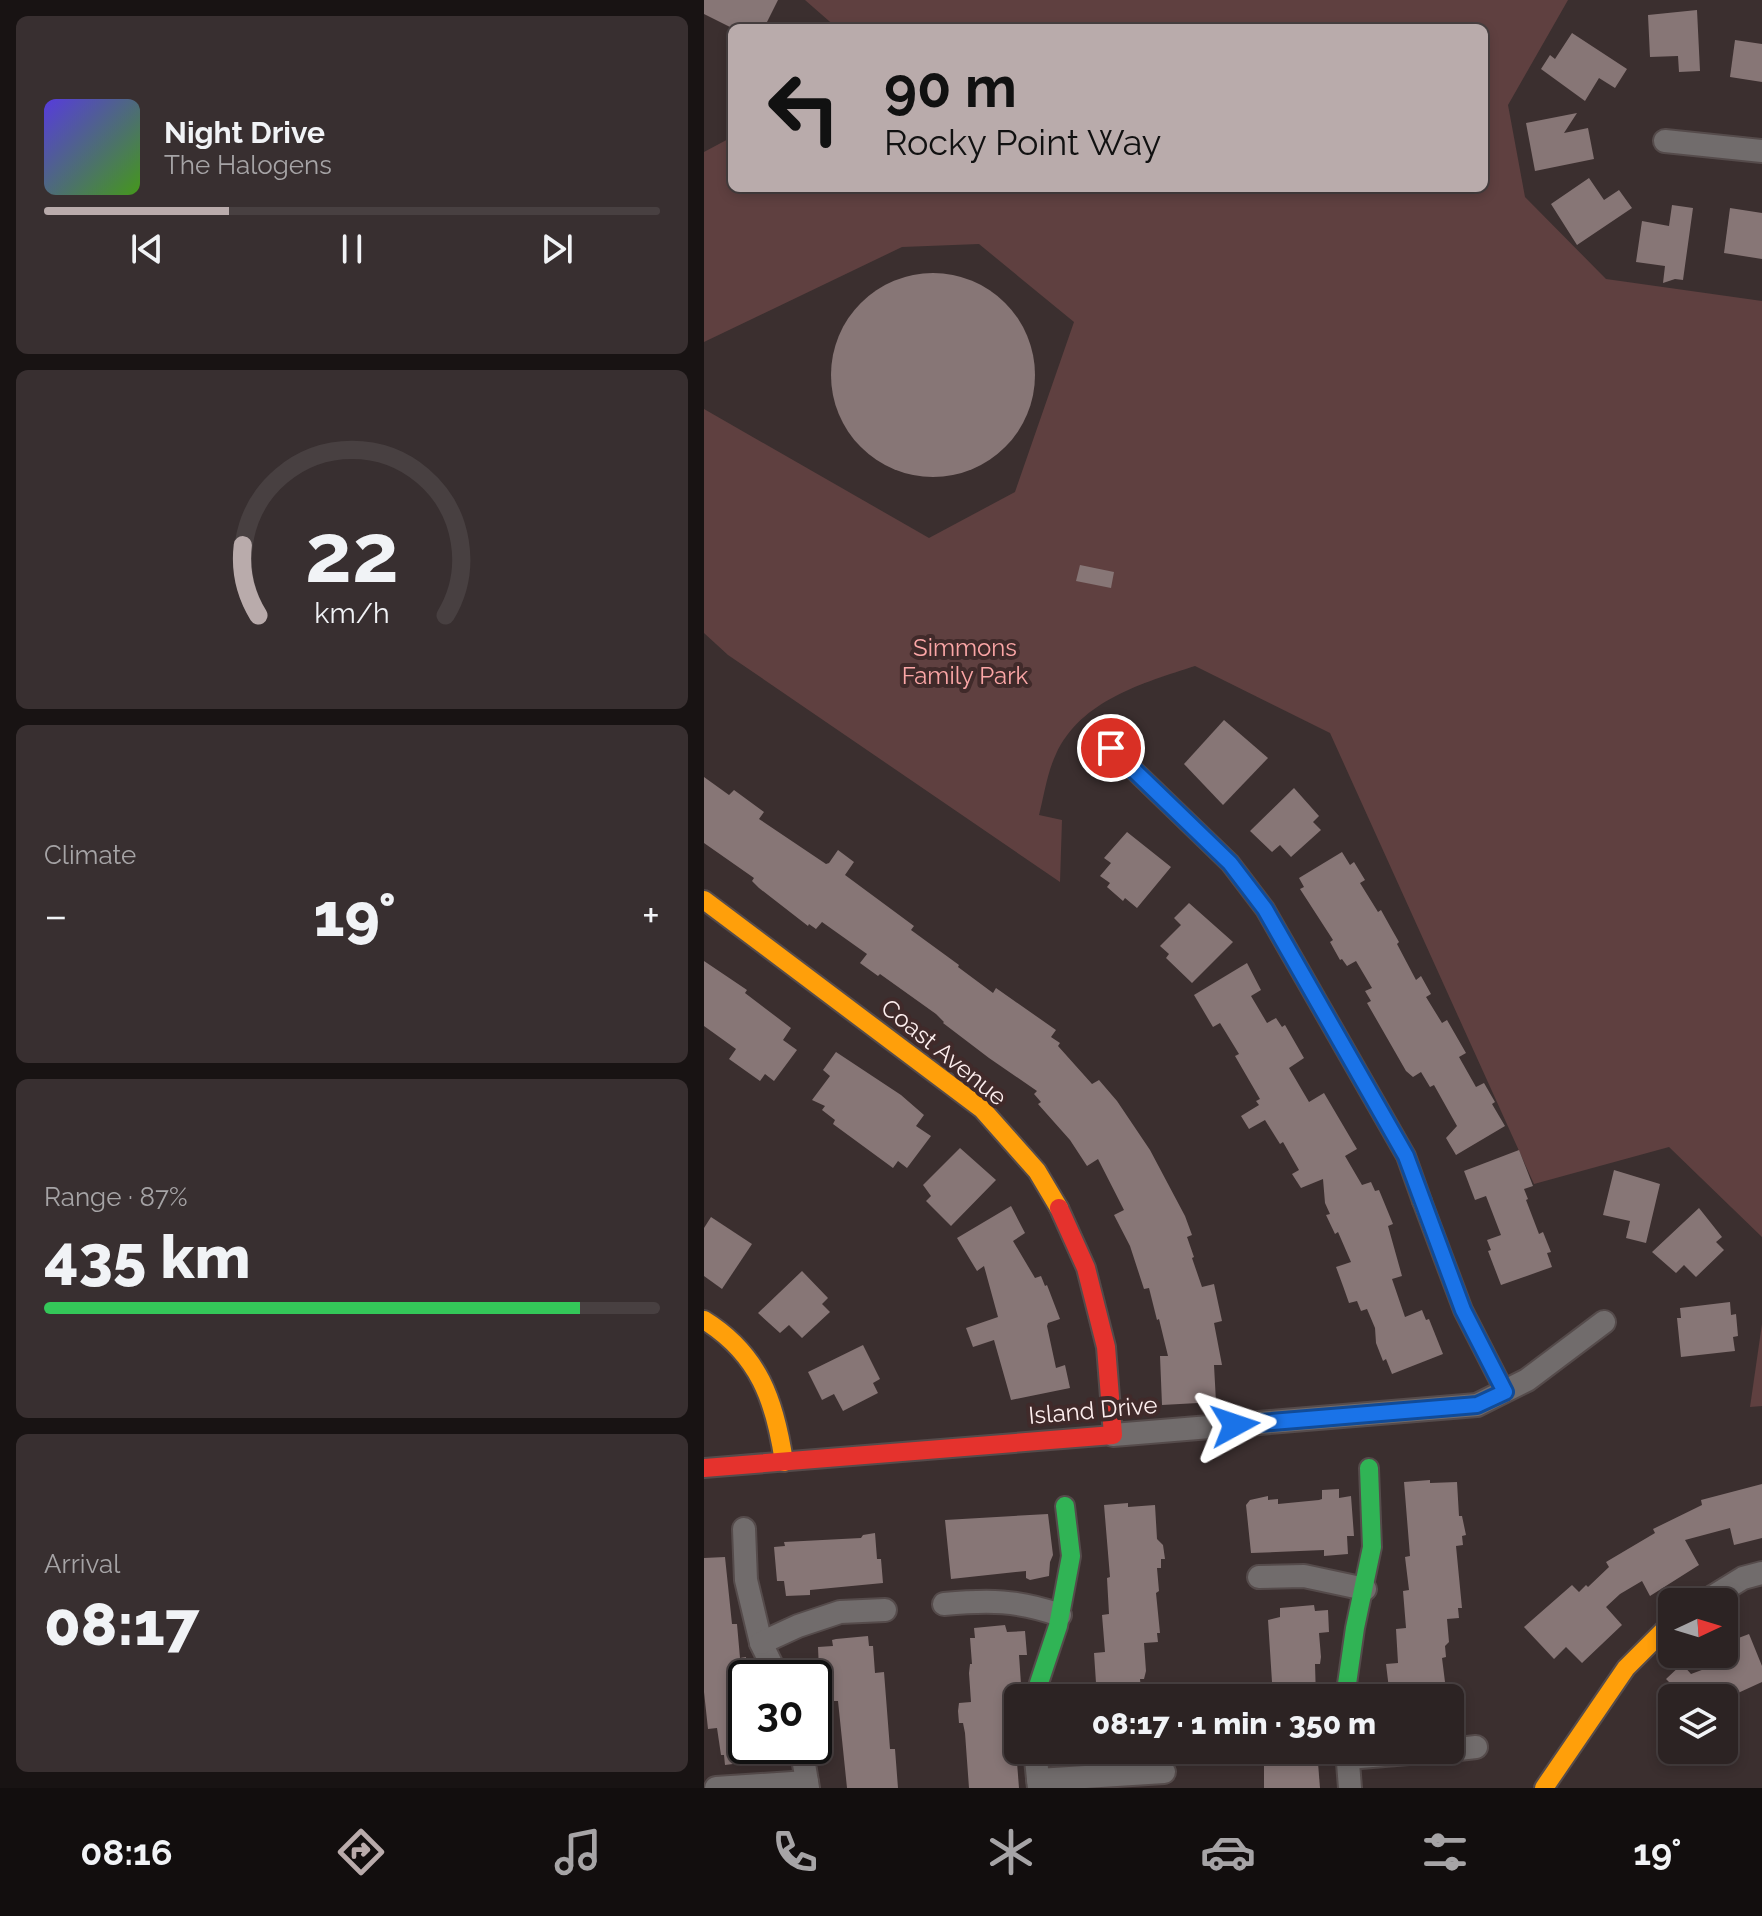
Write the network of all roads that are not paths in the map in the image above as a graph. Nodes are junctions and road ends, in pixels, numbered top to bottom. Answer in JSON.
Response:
{"nodes":[{"id":1,"x":1665,"y":141,"type":"dead end"},
{"id":2,"x":1762,"y":151,"type":"edge"},
{"id":3,"x":1111,"y":748,"type":"dead end"},
{"id":4,"x":704,"y":900,"type":"edge"},
{"id":5,"x":704,"y":1320,"type":"edge"},
{"id":6,"x":1604,"y":1322,"type":"dead end"},
{"id":7,"x":1505,"y":1392,"type":"junction"},
{"id":8,"x":1113,"y":1435,"type":"junction"},
{"id":9,"x":784,"y":1462,"type":"junction"},
{"id":10,"x":704,"y":1468,"type":"edge"},
{"id":11,"x":1369,"y":1468,"type":"dead end"},
{"id":12,"x":1065,"y":1506,"type":"dead end"},
{"id":13,"x":744,"y":1529,"type":"dead end"},
{"id":14,"x":1762,"y":1573,"type":"edge"},
{"id":15,"x":1259,"y":1577,"type":"dead end"},
{"id":16,"x":1727,"y":1588,"type":"edge"},
{"id":17,"x":1365,"y":1589,"type":"junction"},
{"id":18,"x":944,"y":1604,"type":"dead end"},
{"id":19,"x":885,"y":1610,"type":"dead end"},
{"id":20,"x":1060,"y":1615,"type":"junction"},
{"id":21,"x":1658,"y":1636,"type":"edge"},
{"id":22,"x":761,"y":1643,"type":"junction"},
{"id":23,"x":769,"y":1660,"type":"edge"},
{"id":24,"x":1039,"y":1684,"type":"edge"},
{"id":25,"x":1347,"y":1684,"type":"edge"},
{"id":26,"x":1476,"y":1747,"type":"dead end"},
{"id":27,"x":1464,"y":1748,"type":"edge"},
{"id":28,"x":804,"y":1764,"type":"edge"},
{"id":29,"x":1036,"y":1764,"type":"edge"},
{"id":30,"x":1348,"y":1764,"type":"edge"},
{"id":31,"x":1164,"y":1772,"type":"dead end"},
{"id":32,"x":1038,"y":1784,"type":"edge"},
{"id":33,"x":807,"y":1785,"type":"edge"},
{"id":34,"x":716,"y":1788,"type":"edge"},
{"id":35,"x":1350,"y":1788,"type":"edge"},
{"id":36,"x":1544,"y":1788,"type":"edge"}],
"edges":[{"from":1,"to":2,"type":"street"},
{"from":3,"to":7,"type":"street"},
{"from":4,"to":8,"type":"street","name":"Coast Avenue"},
{"from":5,"to":9,"type":"street"},
{"from":6,"to":7,"type":"street","name":"Island Drive"},
{"from":7,"to":8,"type":"street","name":"Island Drive"},
{"from":8,"to":9,"type":"street","name":"Island Drive"},
{"from":9,"to":10,"type":"street","name":"Island Drive"},
{"from":11,"to":17,"type":"street"},
{"from":12,"to":20,"type":"street"},
{"from":13,"to":22,"type":"street"},
{"from":14,"to":16,"type":"street"},
{"from":15,"to":17,"type":"street"},
{"from":17,"to":25,"type":"street"},
{"from":18,"to":20,"type":"street"},
{"from":19,"to":22,"type":"street"},
{"from":20,"to":24,"type":"street"},
{"from":21,"to":36,"type":"street"},
{"from":22,"to":23,"type":"street"},
{"from":26,"to":27,"type":"street"},
{"from":28,"to":33,"type":"street"},
{"from":29,"to":32,"type":"street"},
{"from":30,"to":35,"type":"street"},
{"from":31,"to":32,"type":"street"},
{"from":33,"to":34,"type":"street"}]}
